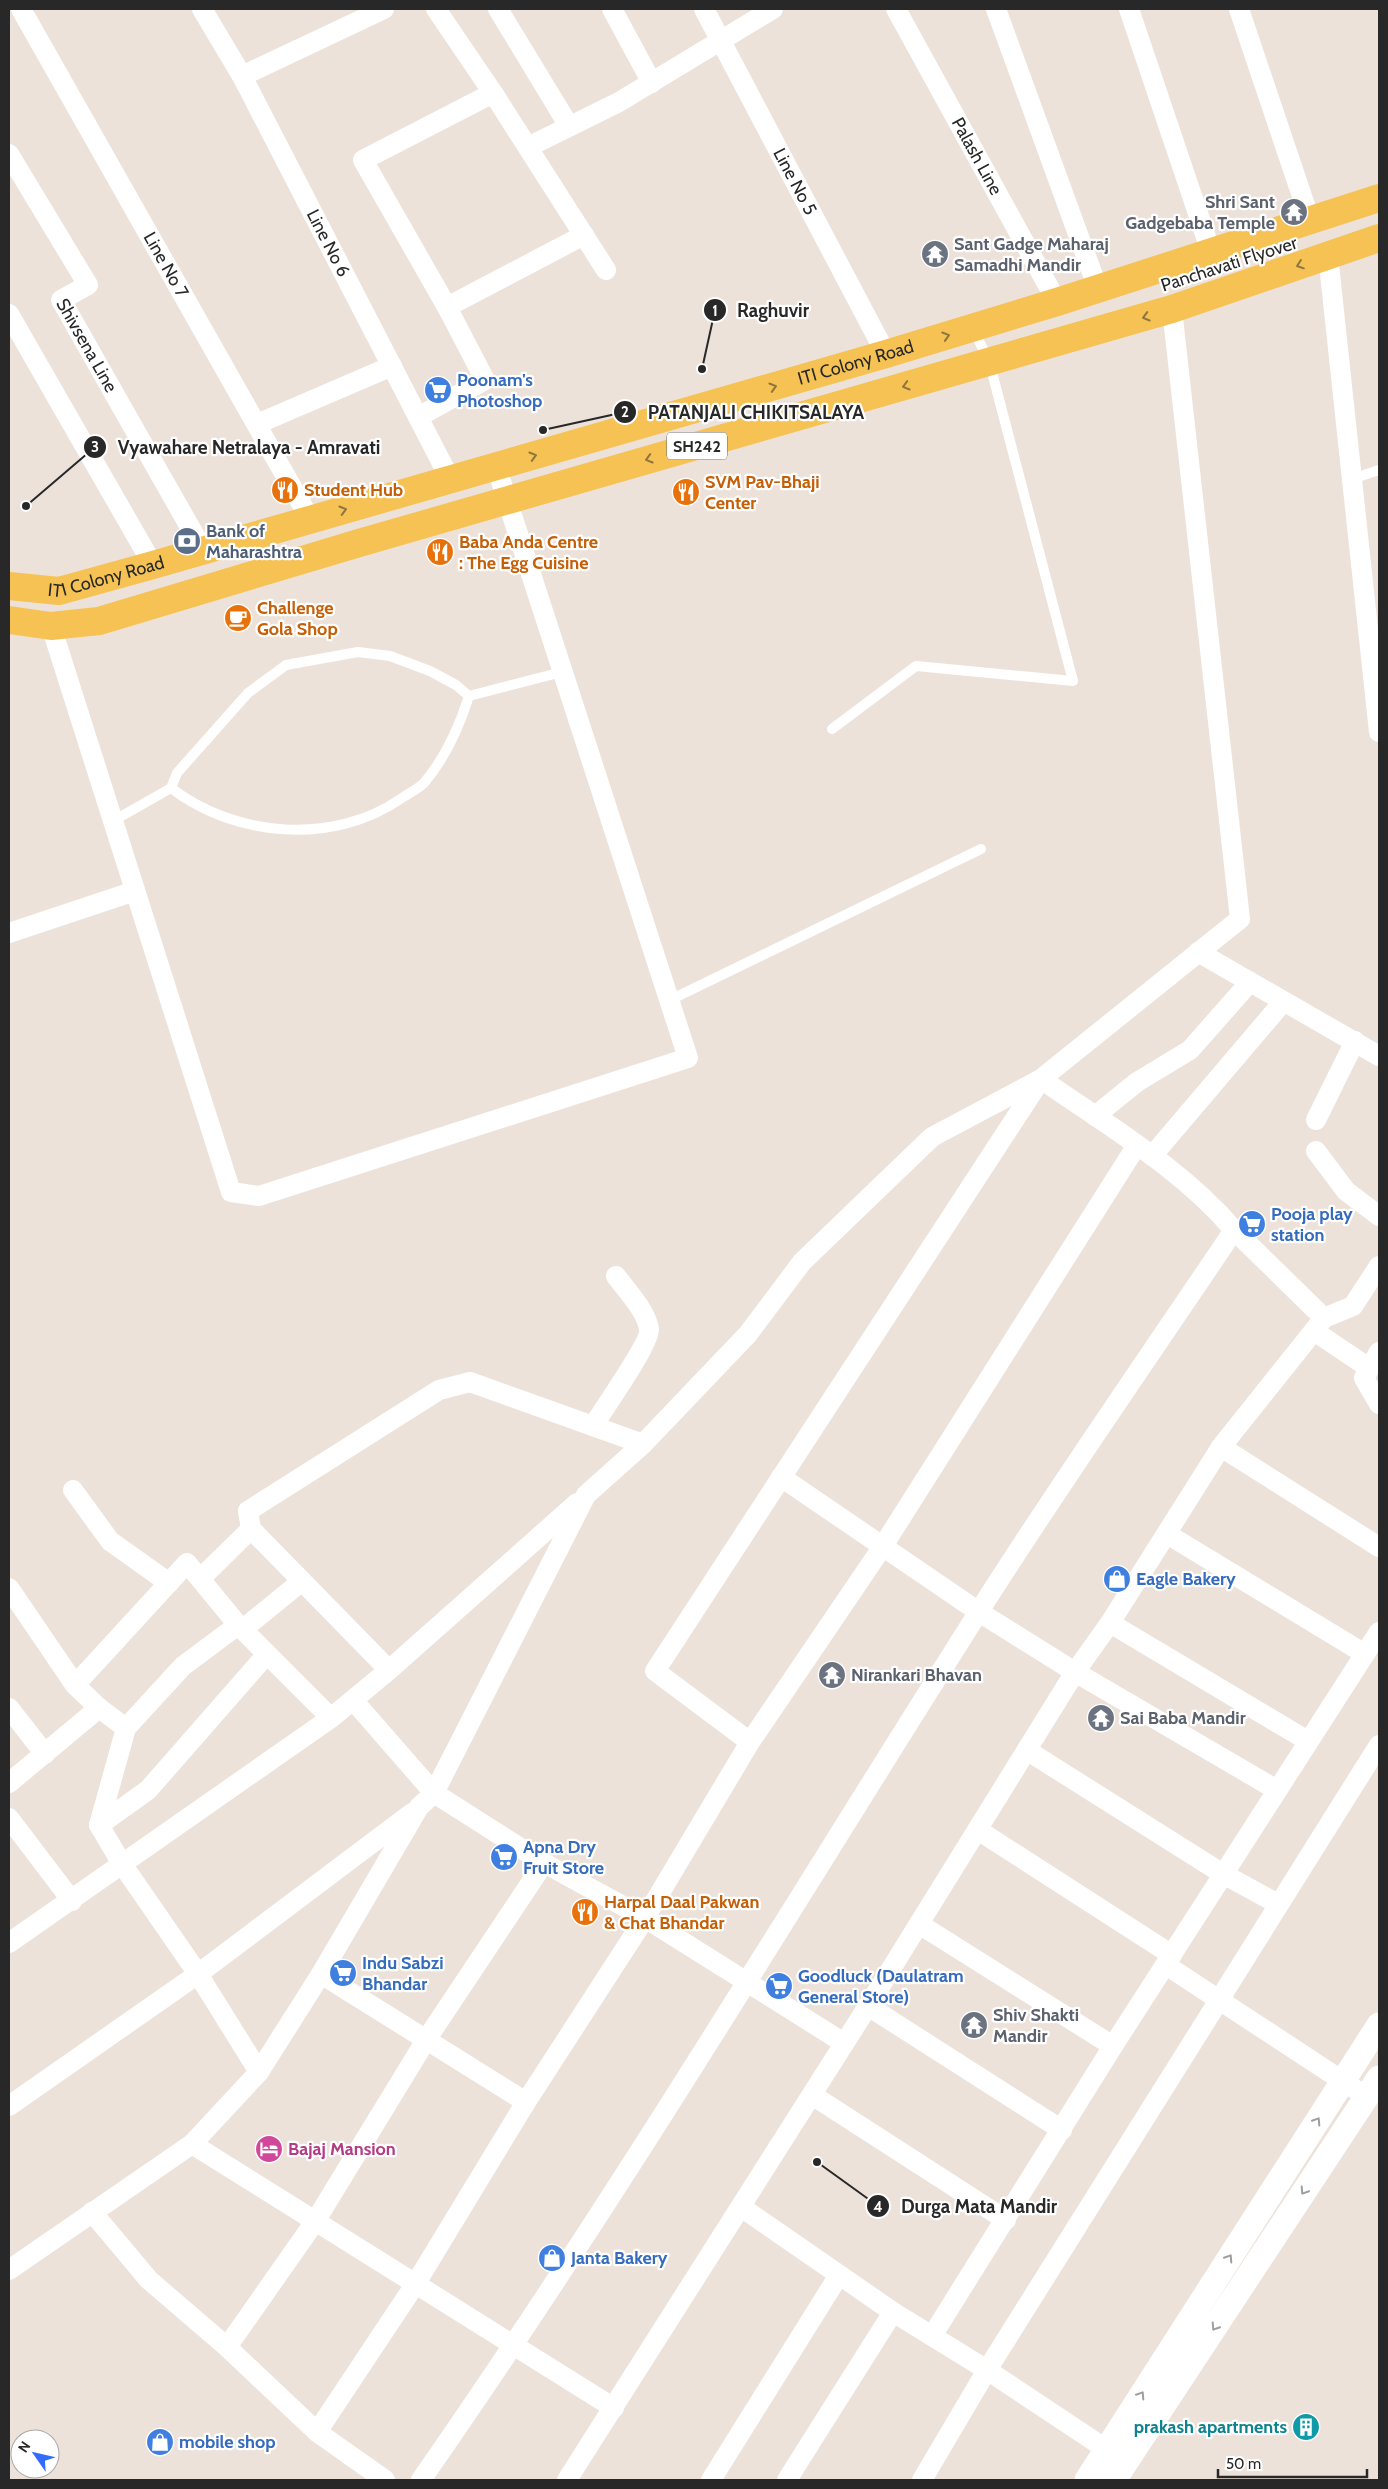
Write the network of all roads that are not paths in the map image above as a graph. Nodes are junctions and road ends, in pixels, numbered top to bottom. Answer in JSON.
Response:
{"nodes":[{"id":1,"x":22,"y":9,"type":"edge"},
{"id":2,"x":202,"y":9,"type":"edge"},
{"id":3,"x":384,"y":9,"type":"edge"},
{"id":4,"x":436,"y":9,"type":"edge"},
{"id":5,"x":498,"y":9,"type":"edge"},
{"id":6,"x":612,"y":9,"type":"edge"},
{"id":7,"x":704,"y":9,"type":"edge"},
{"id":8,"x":773,"y":9,"type":"edge"},
{"id":9,"x":896,"y":9,"type":"edge"},
{"id":10,"x":996,"y":9,"type":"edge"},
{"id":11,"x":1129,"y":9,"type":"edge"},
{"id":12,"x":1239,"y":9,"type":"edge"},
{"id":13,"x":721,"y":41,"type":"junction"},
{"id":14,"x":242,"y":76,"type":"junction"},
{"id":15,"x":652,"y":83,"type":"junction"},
{"id":16,"x":493,"y":93,"type":"junction"},
{"id":17,"x":569,"y":126,"type":"junction"},
{"id":18,"x":528,"y":147,"type":"junction"},
{"id":19,"x":9,"y":154,"type":"edge"},
{"id":20,"x":1379,"y":198,"type":"edge"},
{"id":21,"x":1379,"y":214,"type":"edge"},
{"id":22,"x":1310,"y":220,"type":"junction"},
{"id":23,"x":584,"y":235,"type":"junction"},
{"id":24,"x":1379,"y":238,"type":"edge"},
{"id":25,"x":1210,"y":252,"type":"junction"},
{"id":26,"x":1328,"y":255,"type":"junction"},
{"id":27,"x":606,"y":270,"type":"dead end"},
{"id":28,"x":1078,"y":295,"type":"junction"},
{"id":29,"x":447,"y":307,"type":"junction"},
{"id":30,"x":1172,"y":310,"type":"junction"},
{"id":31,"x":9,"y":314,"type":"edge"},
{"id":32,"x":973,"y":328,"type":"junction"},
{"id":33,"x":16,"y":341,"type":"edge"},
{"id":34,"x":886,"y":354,"type":"junction"},
{"id":35,"x":989,"y":361,"type":"junction"},
{"id":36,"x":392,"y":366,"type":"junction"},
{"id":37,"x":418,"y":417,"type":"junction"},
{"id":38,"x":256,"y":424,"type":"junction"},
{"id":39,"x":496,"y":466,"type":"junction"},
{"id":40,"x":1379,"y":470,"type":"edge"},
{"id":41,"x":450,"y":479,"type":"junction"},
{"id":42,"x":1352,"y":479,"type":"junction"},
{"id":43,"x":506,"y":500,"type":"junction"},
{"id":44,"x":310,"y":519,"type":"junction"},
{"id":45,"x":203,"y":550,"type":"junction"},
{"id":46,"x":153,"y":564,"type":"junction"},
{"id":47,"x":9,"y":586,"type":"edge"},
{"id":48,"x":9,"y":620,"type":"edge"},
{"id":49,"x":51,"y":626,"type":"junction"},
{"id":50,"x":562,"y":672,"type":"junction"},
{"id":51,"x":469,"y":696,"type":"junction"},
{"id":52,"x":832,"y":729,"type":"dead end"},
{"id":53,"x":1379,"y":732,"type":"edge"},
{"id":54,"x":170,"y":788,"type":"junction"},
{"id":55,"x":113,"y":821,"type":"junction"},
{"id":56,"x":980,"y":849,"type":"dead end"},
{"id":57,"x":135,"y":891,"type":"junction"},
{"id":58,"x":9,"y":932,"type":"edge"},
{"id":59,"x":1198,"y":952,"type":"junction"},
{"id":60,"x":1250,"y":982,"type":"junction"},
{"id":61,"x":670,"y":1000,"type":"junction"},
{"id":62,"x":1283,"y":1002,"type":"junction"},
{"id":63,"x":1356,"y":1041,"type":"junction"},
{"id":64,"x":1379,"y":1056,"type":"edge"},
{"id":65,"x":1041,"y":1079,"type":"junction"},
{"id":66,"x":1095,"y":1116,"type":"junction"},
{"id":67,"x":1316,"y":1120,"type":"dead end"},
{"id":68,"x":1144,"y":1150,"type":"junction"},
{"id":69,"x":1316,"y":1151,"type":"dead end"},
{"id":70,"x":1379,"y":1216,"type":"edge"},
{"id":71,"x":1234,"y":1230,"type":"junction"},
{"id":72,"x":1379,"y":1266,"type":"edge"},
{"id":73,"x":616,"y":1276,"type":"dead end"},
{"id":74,"x":1319,"y":1325,"type":"junction"},
{"id":75,"x":1374,"y":1360,"type":"edge"},
{"id":76,"x":1379,"y":1404,"type":"edge"},
{"id":77,"x":593,"y":1426,"type":"junction"},
{"id":78,"x":642,"y":1444,"type":"junction"},
{"id":79,"x":1221,"y":1447,"type":"junction"},
{"id":80,"x":781,"y":1477,"type":"junction"},
{"id":81,"x":73,"y":1490,"type":"dead end"},
{"id":82,"x":586,"y":1495,"type":"junction"},
{"id":83,"x":251,"y":1529,"type":"junction"},
{"id":84,"x":1168,"y":1534,"type":"junction"},
{"id":85,"x":883,"y":1546,"type":"junction"},
{"id":86,"x":1379,"y":1547,"type":"edge"},
{"id":87,"x":201,"y":1578,"type":"junction"},
{"id":88,"x":302,"y":1581,"type":"junction"},
{"id":89,"x":168,"y":1583,"type":"junction"},
{"id":90,"x":9,"y":1588,"type":"edge"},
{"id":91,"x":979,"y":1612,"type":"junction"},
{"id":92,"x":1110,"y":1623,"type":"junction"},
{"id":93,"x":241,"y":1627,"type":"junction"},
{"id":94,"x":1379,"y":1632,"type":"edge"},
{"id":95,"x":267,"y":1654,"type":"junction"},
{"id":96,"x":1365,"y":1654,"type":"junction"},
{"id":97,"x":389,"y":1670,"type":"junction"},
{"id":98,"x":1075,"y":1672,"type":"junction"},
{"id":99,"x":75,"y":1685,"type":"junction"},
{"id":100,"x":353,"y":1700,"type":"junction"},
{"id":101,"x":9,"y":1708,"type":"edge"},
{"id":102,"x":99,"y":1708,"type":"junction"},
{"id":103,"x":331,"y":1718,"type":"junction"},
{"id":104,"x":126,"y":1728,"type":"junction"},
{"id":105,"x":1308,"y":1741,"type":"junction"},
{"id":106,"x":750,"y":1742,"type":"junction"},
{"id":107,"x":1379,"y":1745,"type":"edge"},
{"id":108,"x":1028,"y":1751,"type":"junction"},
{"id":109,"x":46,"y":1754,"type":"junction"},
{"id":110,"x":9,"y":1783,"type":"edge"},
{"id":111,"x":1277,"y":1790,"type":"junction"},
{"id":112,"x":434,"y":1793,"type":"junction"},
{"id":113,"x":419,"y":1808,"type":"junction"},
{"id":114,"x":9,"y":1818,"type":"edge"},
{"id":115,"x":98,"y":1825,"type":"junction"},
{"id":116,"x":978,"y":1830,"type":"junction"},
{"id":117,"x":544,"y":1863,"type":"junction"},
{"id":118,"x":122,"y":1864,"type":"junction"},
{"id":119,"x":1224,"y":1874,"type":"junction"},
{"id":120,"x":72,"y":1902,"type":"junction"},
{"id":121,"x":1278,"y":1904,"type":"junction"},
{"id":122,"x":645,"y":1918,"type":"junction"},
{"id":123,"x":919,"y":1924,"type":"junction"},
{"id":124,"x":9,"y":1944,"type":"edge"},
{"id":125,"x":1169,"y":1960,"type":"junction"},
{"id":126,"x":198,"y":1974,"type":"junction"},
{"id":127,"x":321,"y":1974,"type":"junction"},
{"id":128,"x":746,"y":1984,"type":"junction"},
{"id":129,"x":1220,"y":1998,"type":"junction"},
{"id":130,"x":868,"y":2006,"type":"junction"},
{"id":131,"x":1379,"y":2025,"type":"edge"},
{"id":132,"x":426,"y":2040,"type":"junction"},
{"id":133,"x":844,"y":2044,"type":"junction"},
{"id":134,"x":1113,"y":2046,"type":"junction"},
{"id":135,"x":259,"y":2072,"type":"junction"},
{"id":136,"x":1343,"y":2080,"type":"junction"},
{"id":137,"x":1373,"y":2087,"type":"edge"},
{"id":138,"x":812,"y":2095,"type":"junction"},
{"id":139,"x":526,"y":2102,"type":"junction"},
{"id":140,"x":9,"y":2106,"type":"edge"},
{"id":141,"x":1062,"y":2130,"type":"junction"},
{"id":142,"x":192,"y":2144,"type":"junction"},
{"id":143,"x":741,"y":2207,"type":"junction"},
{"id":144,"x":92,"y":2212,"type":"junction"},
{"id":145,"x":316,"y":2220,"type":"junction"},
{"id":146,"x":1006,"y":2220,"type":"junction"},
{"id":147,"x":9,"y":2270,"type":"edge"},
{"id":148,"x":839,"y":2275,"type":"junction"},
{"id":149,"x":416,"y":2283,"type":"junction"},
{"id":150,"x":893,"y":2312,"type":"junction"},
{"id":151,"x":932,"y":2336,"type":"junction"},
{"id":152,"x":516,"y":2344,"type":"junction"},
{"id":153,"x":227,"y":2347,"type":"junction"},
{"id":154,"x":987,"y":2370,"type":"junction"},
{"id":155,"x":614,"y":2408,"type":"junction"},
{"id":156,"x":317,"y":2432,"type":"junction"},
{"id":157,"x":1106,"y":2449,"type":"junction"},
{"id":158,"x":1115,"y":2479,"type":"edge"},
{"id":159,"x":385,"y":2480,"type":"edge"},
{"id":160,"x":422,"y":2480,"type":"edge"},
{"id":161,"x":567,"y":2480,"type":"edge"},
{"id":162,"x":711,"y":2480,"type":"edge"},
{"id":163,"x":787,"y":2480,"type":"edge"},
{"id":164,"x":922,"y":2480,"type":"edge"},
{"id":165,"x":1087,"y":2480,"type":"edge"}],
"edges":[{"from":1,"to":38,"type":"street","name":"Line No 7"},
{"from":2,"to":14,"type":"street","name":"Line No 6"},
{"from":3,"to":14,"type":"street"},
{"from":4,"to":16,"type":"street"},
{"from":5,"to":17,"type":"street"},
{"from":6,"to":15,"type":"street"},
{"from":7,"to":13,"type":"street","name":"Line No 5"},
{"from":8,"to":13,"type":"street"},
{"from":9,"to":28,"type":"street","name":"Palash Line"},
{"from":10,"to":28,"type":"street"},
{"from":11,"to":25,"type":"street"},
{"from":12,"to":22,"type":"street"},
{"from":13,"to":15,"type":"street"},
{"from":13,"to":34,"type":"street","name":"Line No 5"},
{"from":14,"to":36,"type":"street","name":"Line No 6"},
{"from":15,"to":17,"type":"street"},
{"from":16,"to":18,"type":"street"},
{"from":16,"to":29,"type":"street"},
{"from":17,"to":18,"type":"street"},
{"from":18,"to":23,"type":"street"},
{"from":19,"to":45,"type":"street","name":"Shivsena Line"},
{"from":20,"to":22,"type":"main road","name":"ITI Colony Road","number":"SH242"},
{"from":21,"to":28,"type":"main road","name":"Panchavati Flyover"},
{"from":22,"to":25,"type":"main road","name":"ITI Colony Road","number":"SH242"},
{"from":23,"to":27,"type":"street"},
{"from":23,"to":29,"type":"street"},
{"from":24,"to":26,"type":"main road","number":"SH242"},
{"from":25,"to":28,"type":"main road","name":"ITI Colony Road","number":"SH242"},
{"from":26,"to":30,"type":"main road","number":"SH242","one_way":true},
{"from":26,"to":42,"type":"street"},
{"from":28,"to":32,"type":"main road","name":"ITI Colony Road","number":"SH242"},
{"from":29,"to":37,"type":"street"},
{"from":30,"to":35,"type":"main road","number":"SH242","one_way":true},
{"from":30,"to":59,"type":"street"},
{"from":31,"to":33,"type":"street"},
{"from":34,"to":32,"type":"main road","name":"ITI Colony Road","number":"SH242","one_way":true},
{"from":32,"to":35,"type":"lane"},
{"from":33,"to":46,"type":"street"},
{"from":39,"to":34,"type":"main road","name":"ITI Colony Road","number":"SH242","one_way":true},
{"from":35,"to":43,"type":"main road","number":"SH242","one_way":true},
{"from":35,"to":52,"type":"lane"},
{"from":36,"to":37,"type":"street","name":"Line No 6"},
{"from":36,"to":38,"type":"street"},
{"from":37,"to":41,"type":"street","name":"Line No 6"},
{"from":38,"to":44,"type":"street","name":"Line No 7"},
{"from":39,"to":41,"type":"main road","name":"ITI Colony Road","number":"SH242"},
{"from":39,"to":43,"type":"street"},
{"from":40,"to":42,"type":"lane"},
{"from":44,"to":41,"type":"main road","name":"ITI Colony Road","number":"SH242","one_way":true},
{"from":42,"to":53,"type":"street"},
{"from":43,"to":49,"type":"main road","number":"SH242"},
{"from":43,"to":50,"type":"street"},
{"from":44,"to":45,"type":"main road","name":"ITI Colony Road","number":"SH242"},
{"from":45,"to":46,"type":"main road","name":"ITI Colony Road","number":"SH242"},
{"from":46,"to":47,"type":"main road","name":"ITI Colony Road","number":"SH242"},
{"from":48,"to":49,"type":"main road","number":"SH242"},
{"from":49,"to":55,"type":"street"},
{"from":50,"to":51,"type":"lane"},
{"from":50,"to":61,"type":"street"},
{"from":51,"to":54,"type":"lane"},
{"from":51,"to":54,"type":"lane"},
{"from":54,"to":55,"type":"lane"},
{"from":55,"to":57,"type":"street"},
{"from":56,"to":61,"type":"lane"},
{"from":57,"to":58,"type":"street"},
{"from":57,"to":61,"type":"street"},
{"from":59,"to":60,"type":"street"},
{"from":59,"to":65,"type":"street"},
{"from":60,"to":62,"type":"street"},
{"from":60,"to":66,"type":"street"},
{"from":62,"to":63,"type":"street"},
{"from":62,"to":68,"type":"street"},
{"from":63,"to":64,"type":"street"},
{"from":63,"to":67,"type":"street"},
{"from":65,"to":66,"type":"street"},
{"from":65,"to":78,"type":"street"},
{"from":65,"to":80,"type":"street"},
{"from":66,"to":68,"type":"street"},
{"from":68,"to":71,"type":"street"},
{"from":68,"to":85,"type":"street"},
{"from":69,"to":70,"type":"street"},
{"from":71,"to":74,"type":"street"},
{"from":71,"to":91,"type":"street"},
{"from":72,"to":74,"type":"street"},
{"from":73,"to":77,"type":"street"},
{"from":74,"to":75,"type":"street"},
{"from":74,"to":79,"type":"street"},
{"from":75,"to":76,"type":"street"},
{"from":77,"to":78,"type":"street"},
{"from":77,"to":83,"type":"street"},
{"from":78,"to":82,"type":"street"},
{"from":79,"to":84,"type":"street"},
{"from":79,"to":86,"type":"street"},
{"from":80,"to":85,"type":"street"},
{"from":80,"to":106,"type":"street"},
{"from":81,"to":89,"type":"street"},
{"from":82,"to":97,"type":"street"},
{"from":82,"to":112,"type":"street"},
{"from":83,"to":87,"type":"street"},
{"from":83,"to":88,"type":"street"},
{"from":84,"to":92,"type":"street"},
{"from":84,"to":96,"type":"street"},
{"from":85,"to":91,"type":"street"},
{"from":85,"to":106,"type":"street"},
{"from":87,"to":89,"type":"street"},
{"from":87,"to":93,"type":"street"},
{"from":88,"to":93,"type":"street"},
{"from":88,"to":97,"type":"street"},
{"from":89,"to":99,"type":"street"},
{"from":90,"to":99,"type":"street"},
{"from":91,"to":98,"type":"street"},
{"from":91,"to":128,"type":"street"},
{"from":92,"to":98,"type":"street"},
{"from":92,"to":105,"type":"street"},
{"from":93,"to":95,"type":"street"},
{"from":93,"to":104,"type":"street"},
{"from":94,"to":96,"type":"street"},
{"from":95,"to":103,"type":"street"},
{"from":95,"to":115,"type":"street"},
{"from":96,"to":105,"type":"street"},
{"from":97,"to":100,"type":"street"},
{"from":98,"to":108,"type":"street"},
{"from":98,"to":111,"type":"street"},
{"from":99,"to":102,"type":"street"},
{"from":100,"to":103,"type":"street"},
{"from":100,"to":112,"type":"street"},
{"from":101,"to":109,"type":"street"},
{"from":102,"to":104,"type":"street"},
{"from":102,"to":109,"type":"street"},
{"from":103,"to":118,"type":"street"},
{"from":104,"to":115,"type":"street"},
{"from":105,"to":111,"type":"street"},
{"from":106,"to":122,"type":"street"},
{"from":107,"to":121,"type":"street"},
{"from":108,"to":116,"type":"street"},
{"from":108,"to":119,"type":"street"},
{"from":109,"to":110,"type":"street"},
{"from":111,"to":119,"type":"street"},
{"from":112,"to":113,"type":"street"},
{"from":112,"to":117,"type":"street"},
{"from":113,"to":126,"type":"street"},
{"from":113,"to":127,"type":"street"},
{"from":114,"to":120,"type":"street"},
{"from":115,"to":118,"type":"street"},
{"from":116,"to":123,"type":"street"},
{"from":116,"to":125,"type":"street"},
{"from":117,"to":122,"type":"street"},
{"from":117,"to":132,"type":"street"},
{"from":118,"to":120,"type":"street"},
{"from":118,"to":126,"type":"street"},
{"from":119,"to":121,"type":"street"},
{"from":119,"to":125,"type":"street"},
{"from":120,"to":124,"type":"street"},
{"from":121,"to":129,"type":"street"},
{"from":122,"to":128,"type":"street"},
{"from":122,"to":139,"type":"street"},
{"from":123,"to":130,"type":"street"},
{"from":123,"to":134,"type":"street"},
{"from":125,"to":129,"type":"street"},
{"from":125,"to":134,"type":"street"},
{"from":126,"to":135,"type":"street"},
{"from":126,"to":140,"type":"street"},
{"from":127,"to":132,"type":"street"},
{"from":127,"to":135,"type":"street"},
{"from":128,"to":133,"type":"street"},
{"from":128,"to":152,"type":"street"},
{"from":129,"to":136,"type":"street"},
{"from":129,"to":154,"type":"street"},
{"from":130,"to":133,"type":"street"},
{"from":130,"to":141,"type":"street"},
{"from":131,"to":136,"type":"street"},
{"from":132,"to":139,"type":"street"},
{"from":132,"to":145,"type":"street"},
{"from":133,"to":138,"type":"street"},
{"from":134,"to":141,"type":"street"},
{"from":135,"to":142,"type":"street"},
{"from":136,"to":137,"type":"street"},
{"from":157,"to":136,"type":"street","one_way":true},
{"from":137,"to":158,"type":"street","one_way":true},
{"from":138,"to":143,"type":"street"},
{"from":138,"to":146,"type":"street"},
{"from":139,"to":149,"type":"street"},
{"from":141,"to":146,"type":"street"},
{"from":142,"to":144,"type":"street"},
{"from":142,"to":145,"type":"street"},
{"from":143,"to":148,"type":"street"},
{"from":143,"to":155,"type":"street"},
{"from":144,"to":147,"type":"street"},
{"from":144,"to":153,"type":"street"},
{"from":145,"to":149,"type":"street"},
{"from":145,"to":153,"type":"street"},
{"from":146,"to":151,"type":"street"},
{"from":148,"to":150,"type":"street"},
{"from":148,"to":162,"type":"street"},
{"from":149,"to":152,"type":"street"},
{"from":149,"to":156,"type":"street"},
{"from":150,"to":151,"type":"street"},
{"from":150,"to":163,"type":"street"},
{"from":151,"to":154,"type":"street"},
{"from":152,"to":155,"type":"street"},
{"from":152,"to":160,"type":"street"},
{"from":153,"to":156,"type":"street"},
{"from":154,"to":157,"type":"street"},
{"from":154,"to":164,"type":"street"},
{"from":155,"to":161,"type":"street"},
{"from":156,"to":159,"type":"street"},
{"from":157,"to":158,"type":"street"},
{"from":157,"to":165,"type":"street"}]}
